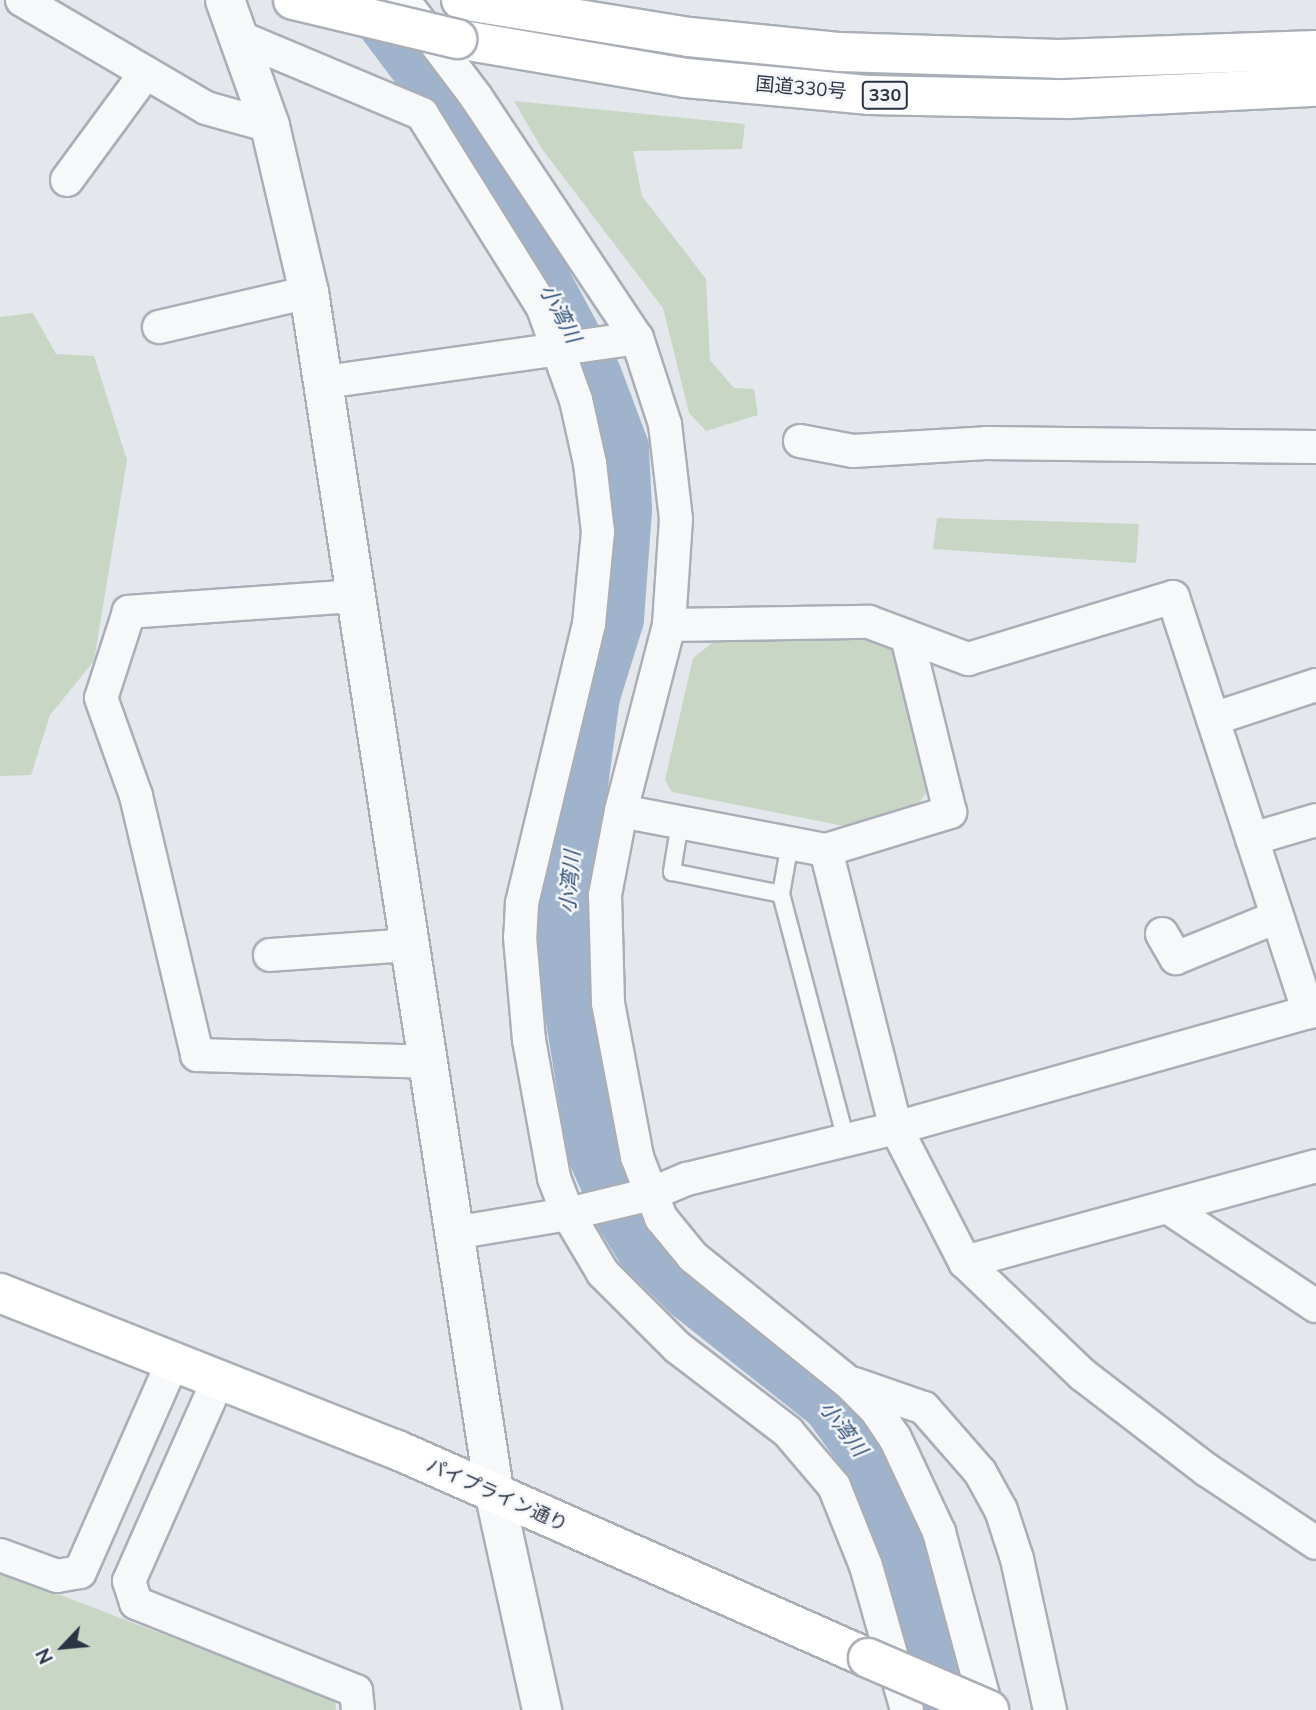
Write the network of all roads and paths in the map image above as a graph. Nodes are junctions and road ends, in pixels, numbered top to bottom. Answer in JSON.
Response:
{"nodes":[{"id":1,"x":22,"y":0,"type":"edge"},
{"id":2,"x":225,"y":0,"type":"edge"},
{"id":3,"x":293,"y":0,"type":"edge"},
{"id":4,"x":403,"y":0,"type":"edge"},
{"id":5,"x":461,"y":0,"type":"edge"},
{"id":6,"x":239,"y":37,"type":"junction"},
{"id":7,"x":1316,"y":50,"type":"edge"},
{"id":8,"x":145,"y":74,"type":"junction"},
{"id":9,"x":1316,"y":87,"type":"edge"},
{"id":10,"x":270,"y":126,"type":"junction"},
{"id":11,"x":67,"y":180,"type":"dead end"},
{"id":12,"x":309,"y":292,"type":"junction"},
{"id":13,"x":159,"y":327,"type":"dead end"},
{"id":14,"x":637,"y":338,"type":"junction"},
{"id":15,"x":561,"y":348,"type":"junction"},
{"id":16,"x":325,"y":382,"type":"junction"},
{"id":17,"x":800,"y":441,"type":"dead end"},
{"id":18,"x":1316,"y":447,"type":"edge"},
{"id":19,"x":355,"y":596,"type":"junction"},
{"id":20,"x":669,"y":625,"type":"junction"},
{"id":21,"x":907,"y":637,"type":"junction"},
{"id":22,"x":1316,"y":685,"type":"edge"},
{"id":23,"x":1213,"y":719,"type":"junction"},
{"id":24,"x":621,"y":811,"type":"junction"},
{"id":25,"x":1316,"y":820,"type":"edge"},
{"id":26,"x":680,"y":822,"type":"junction"},
{"id":27,"x":1252,"y":839,"type":"junction"},
{"id":28,"x":790,"y":844,"type":"junction"},
{"id":29,"x":826,"y":850,"type":"junction"},
{"id":30,"x":782,"y":894,"type":"junction"},
{"id":31,"x":1277,"y":917,"type":"junction"},
{"id":32,"x":1162,"y":934,"type":"dead end"},
{"id":33,"x":410,"y":945,"type":"junction"},
{"id":34,"x":270,"y":956,"type":"dead end"},
{"id":35,"x":1312,"y":1011,"type":"edge"},
{"id":36,"x":427,"y":1062,"type":"junction"},
{"id":37,"x":896,"y":1128,"type":"junction"},
{"id":38,"x":846,"y":1140,"type":"junction"},
{"id":39,"x":1316,"y":1166,"type":"edge"},
{"id":40,"x":651,"y":1194,"type":"junction"},
{"id":41,"x":1169,"y":1208,"type":"junction"},
{"id":42,"x":568,"y":1214,"type":"junction"},
{"id":43,"x":454,"y":1233,"type":"junction"},
{"id":44,"x":965,"y":1262,"type":"junction"},
{"id":45,"x":0,"y":1293,"type":"edge"},
{"id":46,"x":1316,"y":1306,"type":"edge"},
{"id":47,"x":174,"y":1359,"type":"junction"},
{"id":48,"x":219,"y":1378,"type":"junction"},
{"id":49,"x":848,"y":1382,"type":"junction"},
{"id":50,"x":495,"y":1496,"type":"junction"},
{"id":51,"x":1316,"y":1543,"type":"edge"},
{"id":52,"x":0,"y":1555,"type":"edge"},
{"id":53,"x":358,"y":1710,"type":"edge"},
{"id":54,"x":542,"y":1710,"type":"edge"},
{"id":55,"x":907,"y":1710,"type":"edge"},
{"id":56,"x":988,"y":1710,"type":"edge"},
{"id":57,"x":1049,"y":1710,"type":"edge"}],
"edges":[{"from":1,"to":8,"type":"street"},
{"from":2,"to":6,"type":"street"},
{"from":3,"to":9,"type":"main road","name":"国道330号","number":"330","bridge":true},
{"from":4,"to":14,"type":"street"},
{"from":5,"to":7,"type":"main road","name":"国道330号","number":"330"},
{"from":6,"to":10,"type":"street"},
{"from":6,"to":15,"type":"street"},
{"from":8,"to":10,"type":"street"},
{"from":8,"to":11,"type":"street"},
{"from":10,"to":12,"type":"street"},
{"from":12,"to":13,"type":"street"},
{"from":12,"to":16,"type":"street"},
{"from":14,"to":15,"type":"street"},
{"from":14,"to":20,"type":"street"},
{"from":15,"to":16,"type":"street"},
{"from":15,"to":42,"type":"street"},
{"from":16,"to":19,"type":"street"},
{"from":17,"to":18,"type":"street"},
{"from":19,"to":33,"type":"street"},
{"from":19,"to":36,"type":"street"},
{"from":20,"to":21,"type":"street"},
{"from":20,"to":24,"type":"street"},
{"from":21,"to":23,"type":"street"},
{"from":21,"to":29,"type":"street"},
{"from":22,"to":23,"type":"street"},
{"from":23,"to":27,"type":"street"},
{"from":24,"to":26,"type":"street"},
{"from":24,"to":40,"type":"street"},
{"from":25,"to":27,"type":"street"},
{"from":26,"to":28,"type":"street"},
{"from":26,"to":30,"type":"lane"},
{"from":27,"to":31,"type":"street"},
{"from":28,"to":29,"type":"street"},
{"from":28,"to":30,"type":"lane"},
{"from":29,"to":37,"type":"street"},
{"from":30,"to":38,"type":"lane"},
{"from":31,"to":32,"type":"street"},
{"from":31,"to":35,"type":"street"},
{"from":33,"to":34,"type":"street"},
{"from":33,"to":36,"type":"street"},
{"from":35,"to":37,"type":"street"},
{"from":36,"to":43,"type":"street"},
{"from":37,"to":38,"type":"street"},
{"from":37,"to":44,"type":"street"},
{"from":38,"to":40,"type":"street"},
{"from":39,"to":41,"type":"street"},
{"from":40,"to":42,"type":"street"},
{"from":40,"to":49,"type":"street"},
{"from":41,"to":44,"type":"street"},
{"from":41,"to":46,"type":"street"},
{"from":42,"to":43,"type":"street"},
{"from":42,"to":55,"type":"street"},
{"from":43,"to":50,"type":"street"},
{"from":44,"to":51,"type":"street"},
{"from":45,"to":47,"type":"main road","name":"パイプライン通り"},
{"from":47,"to":48,"type":"main road","name":"パイプライン通り"},
{"from":47,"to":52,"type":"street"},
{"from":48,"to":50,"type":"main road","name":"パイプライン通り"},
{"from":48,"to":53,"type":"street"},
{"from":49,"to":56,"type":"street"},
{"from":49,"to":57,"type":"street"},
{"from":50,"to":54,"type":"street"},
{"from":50,"to":56,"type":"main road","name":"パイプライン通り","bridge":true}]}
